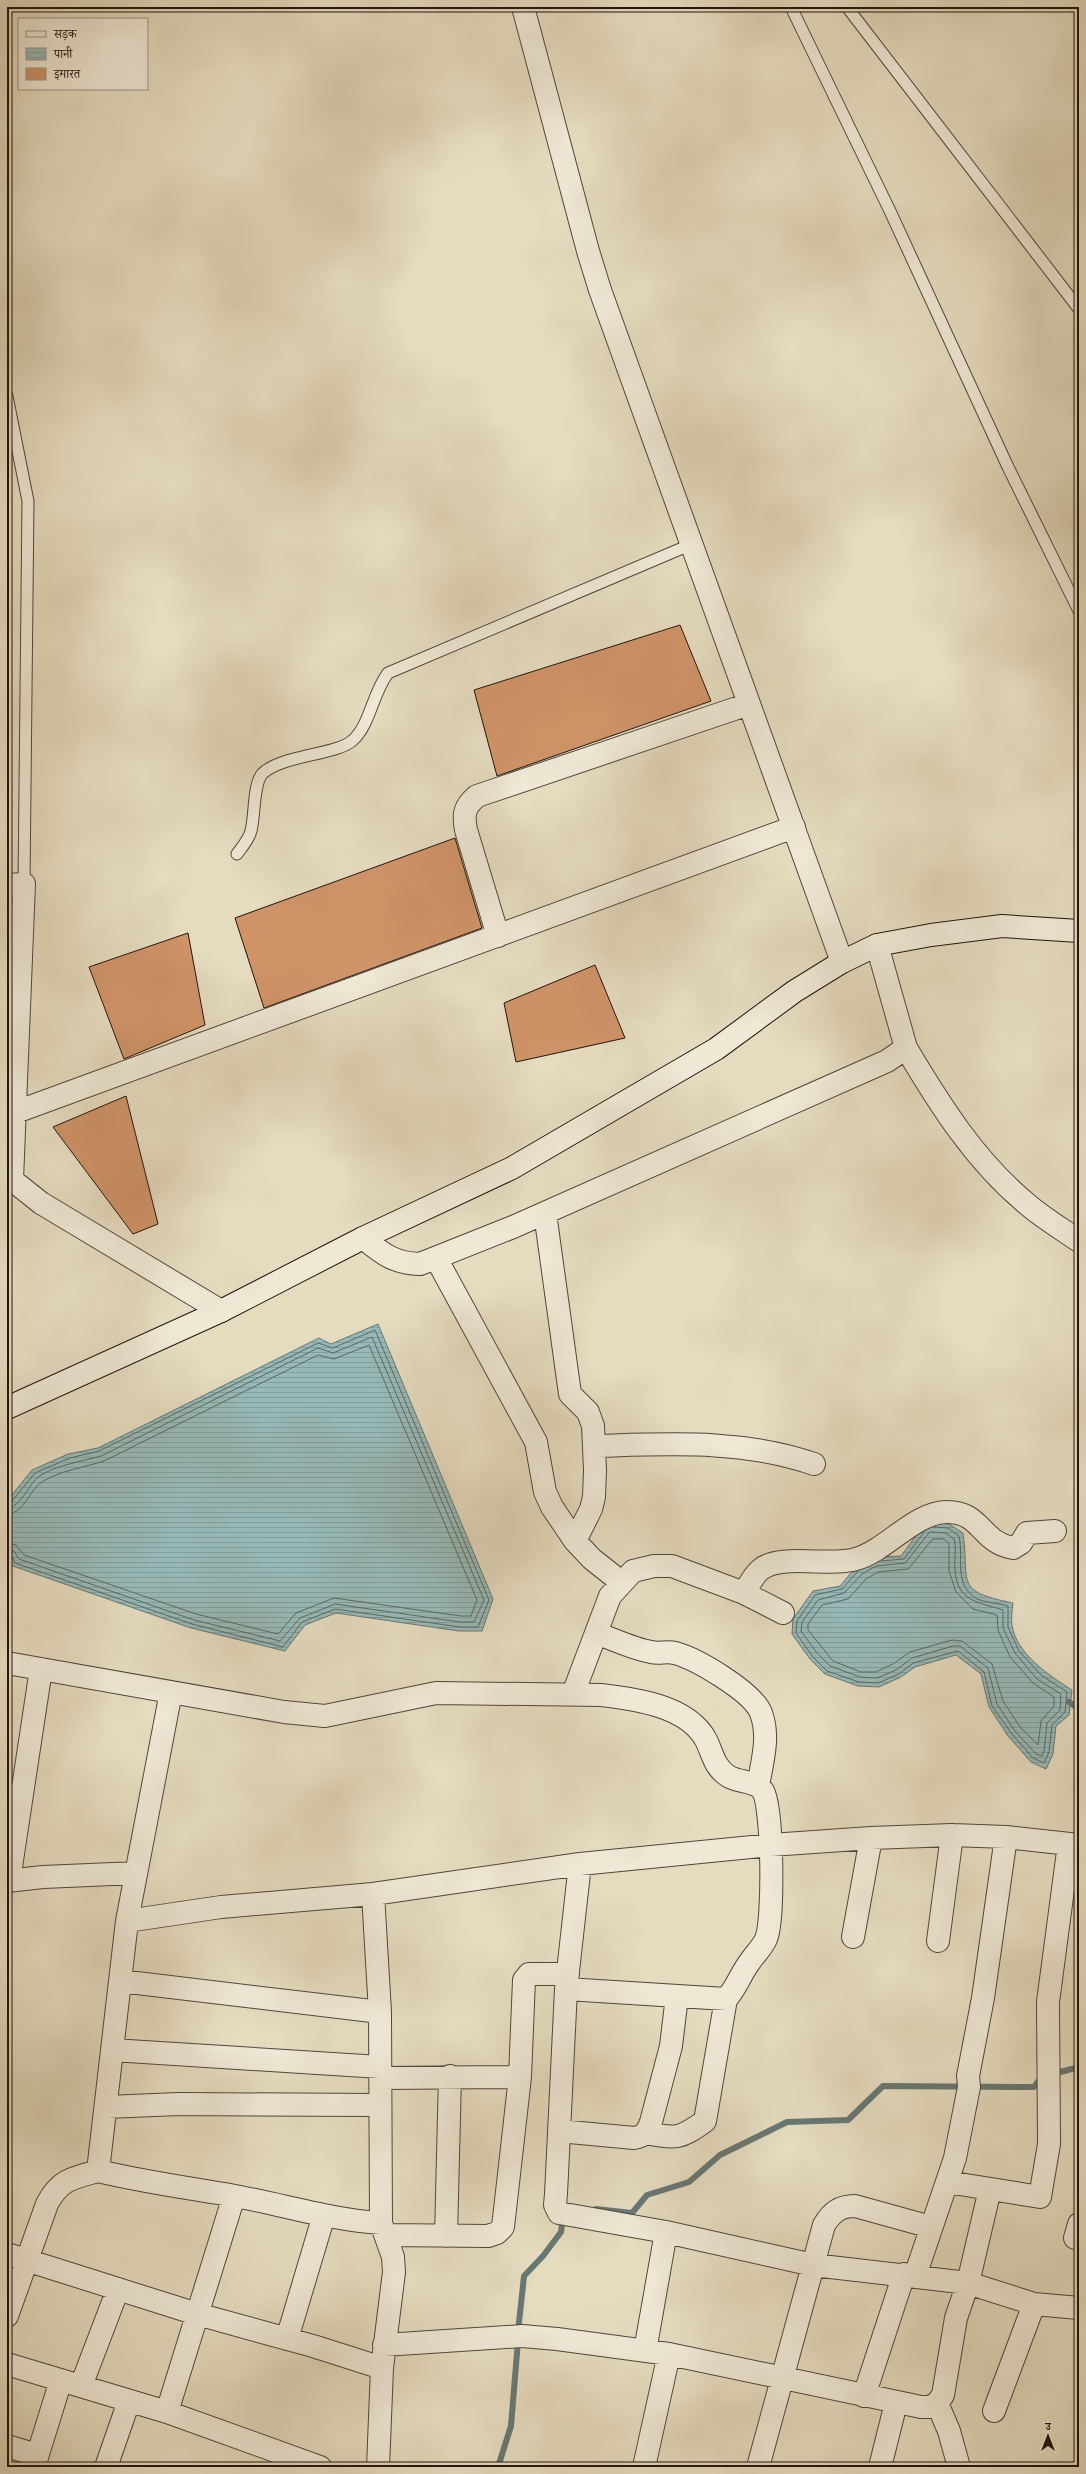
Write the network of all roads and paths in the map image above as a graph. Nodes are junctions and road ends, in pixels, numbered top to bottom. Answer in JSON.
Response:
{"nodes":[{"id":1,"x":523,"y":7,"type":"edge"},
{"id":2,"x":792,"y":7,"type":"edge"},
{"id":3,"x":847,"y":7,"type":"edge"},
{"id":4,"x":1079,"y":309,"type":"edge"},
{"id":5,"x":7,"y":396,"type":"edge"},
{"id":6,"x":692,"y":544,"type":"junction"},
{"id":7,"x":1079,"y":611,"type":"edge"},
{"id":8,"x":750,"y":704,"type":"junction"},
{"id":9,"x":794,"y":827,"type":"junction"},
{"id":10,"x":237,"y":854,"type":"dead end"},
{"id":11,"x":15,"y":885,"type":"edge"},
{"id":12,"x":1079,"y":931,"type":"edge"},
{"id":13,"x":498,"y":936,"type":"junction"},
{"id":14,"x":877,"y":945,"type":"junction"},
{"id":15,"x":842,"y":962,"type":"junction"},
{"id":16,"x":12,"y":1002,"type":"edge"},
{"id":17,"x":906,"y":1048,"type":"junction"},
{"id":18,"x":16,"y":1112,"type":"junction"},
{"id":19,"x":10,"y":1178,"type":"edge"},
{"id":20,"x":545,"y":1213,"type":"junction"},
{"id":21,"x":363,"y":1238,"type":"junction"},
{"id":22,"x":1079,"y":1241,"type":"edge"},
{"id":23,"x":436,"y":1258,"type":"junction"},
{"id":24,"x":220,"y":1311,"type":"junction"},
{"id":25,"x":7,"y":1408,"type":"edge"},
{"id":26,"x":594,"y":1446,"type":"junction"},
{"id":27,"x":814,"y":1464,"type":"dead end"},
{"id":28,"x":1055,"y":1531,"type":"dead end"},
{"id":29,"x":575,"y":1541,"type":"junction"},
{"id":30,"x":621,"y":1582,"type":"junction"},
{"id":31,"x":744,"y":1593,"type":"junction"},
{"id":32,"x":783,"y":1613,"type":"dead end"},
{"id":33,"x":596,"y":1633,"type":"junction"},
{"id":34,"x":7,"y":1664,"type":"edge"},
{"id":35,"x":41,"y":1670,"type":"junction"},
{"id":36,"x":171,"y":1692,"type":"junction"},
{"id":37,"x":573,"y":1694,"type":"junction"},
{"id":38,"x":758,"y":1786,"type":"junction"},
{"id":39,"x":952,"y":1835,"type":"junction"},
{"id":40,"x":1006,"y":1837,"type":"junction"},
{"id":41,"x":871,"y":1838,"type":"junction"},
{"id":42,"x":771,"y":1845,"type":"junction"},
{"id":43,"x":1074,"y":1845,"type":"edge"},
{"id":44,"x":580,"y":1864,"type":"junction"},
{"id":45,"x":136,"y":1873,"type":"junction"},
{"id":46,"x":8,"y":1880,"type":"edge"},
{"id":47,"x":373,"y":1894,"type":"junction"},
{"id":48,"x":127,"y":1921,"type":"junction"},
{"id":49,"x":853,"y":1937,"type":"dead end"},
{"id":50,"x":938,"y":1941,"type":"dead end"},
{"id":51,"x":120,"y":1982,"type":"junction"},
{"id":52,"x":567,"y":1982,"type":"junction"},
{"id":53,"x":677,"y":1996,"type":"junction"},
{"id":54,"x":726,"y":1999,"type":"junction"},
{"id":55,"x":380,"y":2012,"type":"junction"},
{"id":56,"x":112,"y":2050,"type":"junction"},
{"id":57,"x":380,"y":2073,"type":"junction"},
{"id":58,"x":450,"y":2076,"type":"junction"},
{"id":59,"x":520,"y":2077,"type":"junction"},
{"id":60,"x":379,"y":2105,"type":"junction"},
{"id":61,"x":106,"y":2107,"type":"junction"},
{"id":62,"x":559,"y":2131,"type":"junction"},
{"id":63,"x":646,"y":2133,"type":"junction"},
{"id":64,"x":98,"y":2170,"type":"junction"},
{"id":65,"x":947,"y":2182,"type":"junction"},
{"id":66,"x":990,"y":2189,"type":"junction"},
{"id":67,"x":234,"y":2196,"type":"junction"},
{"id":68,"x":324,"y":2215,"type":"junction"},
{"id":69,"x":931,"y":2227,"type":"junction"},
{"id":70,"x":383,"y":2229,"type":"junction"},
{"id":71,"x":666,"y":2232,"type":"junction"},
{"id":72,"x":446,"y":2236,"type":"junction"},
{"id":73,"x":16,"y":2257,"type":"edge"},
{"id":74,"x":813,"y":2265,"type":"junction"},
{"id":75,"x":909,"y":2275,"type":"junction"},
{"id":76,"x":968,"y":2283,"type":"junction"},
{"id":77,"x":118,"y":2289,"type":"junction"},
{"id":78,"x":1034,"y":2304,"type":"junction"},
{"id":79,"x":1079,"y":2308,"type":"edge"},
{"id":80,"x":197,"y":2314,"type":"junction"},
{"id":81,"x":7,"y":2316,"type":"edge"},
{"id":82,"x":287,"y":2339,"type":"junction"},
{"id":83,"x":384,"y":2345,"type":"junction"},
{"id":84,"x":645,"y":2351,"type":"junction"},
{"id":85,"x":669,"y":2354,"type":"junction"},
{"id":86,"x":7,"y":2364,"type":"edge"},
{"id":87,"x":382,"y":2368,"type":"junction"},
{"id":88,"x":782,"y":2377,"type":"junction"},
{"id":89,"x":71,"y":2383,"type":"junction"},
{"id":90,"x":864,"y":2396,"type":"junction"},
{"id":91,"x":129,"y":2401,"type":"junction"},
{"id":92,"x":896,"y":2403,"type":"junction"},
{"id":93,"x":937,"y":2403,"type":"junction"},
{"id":94,"x":994,"y":2411,"type":"dead end"},
{"id":95,"x":167,"y":2412,"type":"junction"},
{"id":96,"x":7,"y":2446,"type":"edge"},
{"id":97,"x":36,"y":2461,"type":"edge"},
{"id":98,"x":106,"y":2467,"type":"edge"},
{"id":99,"x":320,"y":2467,"type":"edge"},
{"id":100,"x":378,"y":2467,"type":"edge"},
{"id":101,"x":644,"y":2467,"type":"edge"},
{"id":102,"x":758,"y":2467,"type":"edge"},
{"id":103,"x":880,"y":2467,"type":"edge"},
{"id":104,"x":959,"y":2467,"type":"edge"}],
"edges":[{"from":1,"to":6,"type":"street"},
{"from":2,"to":7,"type":"lane"},
{"from":3,"to":4,"type":"lane"},
{"from":5,"to":11,"type":"lane"},
{"from":6,"to":8,"type":"street"},
{"from":6,"to":10,"type":"lane"},
{"from":8,"to":9,"type":"street"},
{"from":8,"to":13,"type":"street"},
{"from":9,"to":13,"type":"street"},
{"from":9,"to":15,"type":"street"},
{"from":11,"to":16,"type":"street"},
{"from":12,"to":14,"type":"street"},
{"from":13,"to":18,"type":"street"},
{"from":14,"to":15,"type":"street"},
{"from":14,"to":17,"type":"street"},
{"from":15,"to":21,"type":"street"},
{"from":16,"to":18,"type":"street"},
{"from":17,"to":20,"type":"street"},
{"from":17,"to":22,"type":"street"},
{"from":18,"to":19,"type":"street"},
{"from":19,"to":24,"type":"street"},
{"from":20,"to":23,"type":"street"},
{"from":20,"to":26,"type":"street"},
{"from":21,"to":23,"type":"street"},
{"from":21,"to":24,"type":"street"},
{"from":23,"to":29,"type":"street"},
{"from":24,"to":25,"type":"street"},
{"from":26,"to":27,"type":"street"},
{"from":26,"to":29,"type":"street"},
{"from":28,"to":31,"type":"street"},
{"from":29,"to":30,"type":"street"},
{"from":30,"to":31,"type":"street"},
{"from":30,"to":33,"type":"street"},
{"from":31,"to":32,"type":"street"},
{"from":33,"to":37,"type":"street"},
{"from":33,"to":38,"type":"street"},
{"from":34,"to":35,"type":"street"},
{"from":35,"to":36,"type":"street"},
{"from":35,"to":46,"type":"street"},
{"from":36,"to":37,"type":"street"},
{"from":36,"to":45,"type":"street"},
{"from":37,"to":38,"type":"street"},
{"from":38,"to":42,"type":"street"},
{"from":39,"to":40,"type":"street"},
{"from":39,"to":41,"type":"street"},
{"from":39,"to":50,"type":"street"},
{"from":40,"to":43,"type":"street"},
{"from":40,"to":65,"type":"street"},
{"from":41,"to":42,"type":"street"},
{"from":41,"to":49,"type":"street"},
{"from":42,"to":44,"type":"street"},
{"from":42,"to":54,"type":"street"},
{"from":43,"to":66,"type":"street"},
{"from":44,"to":47,"type":"street"},
{"from":44,"to":52,"type":"street"},
{"from":45,"to":46,"type":"street"},
{"from":45,"to":48,"type":"street"},
{"from":47,"to":48,"type":"street"},
{"from":47,"to":55,"type":"street"},
{"from":48,"to":51,"type":"street"},
{"from":51,"to":55,"type":"street"},
{"from":51,"to":56,"type":"street"},
{"from":52,"to":53,"type":"street"},
{"from":52,"to":59,"type":"street"},
{"from":52,"to":62,"type":"street"},
{"from":53,"to":54,"type":"street"},
{"from":53,"to":63,"type":"street"},
{"from":54,"to":63,"type":"street"},
{"from":55,"to":57,"type":"street"},
{"from":56,"to":57,"type":"street"},
{"from":56,"to":61,"type":"street"},
{"from":57,"to":58,"type":"street"},
{"from":57,"to":60,"type":"street"},
{"from":58,"to":59,"type":"street"},
{"from":58,"to":72,"type":"street"},
{"from":59,"to":72,"type":"street"},
{"from":60,"to":61,"type":"street"},
{"from":60,"to":70,"type":"street"},
{"from":61,"to":64,"type":"street"},
{"from":62,"to":63,"type":"street"},
{"from":62,"to":71,"type":"street"},
{"from":64,"to":67,"type":"street"},
{"from":64,"to":73,"type":"street"},
{"from":65,"to":66,"type":"street"},
{"from":65,"to":69,"type":"street"},
{"from":66,"to":76,"type":"street"},
{"from":67,"to":68,"type":"street"},
{"from":67,"to":80,"type":"street"},
{"from":68,"to":70,"type":"street"},
{"from":68,"to":82,"type":"street"},
{"from":69,"to":74,"type":"street"},
{"from":69,"to":75,"type":"street"},
{"from":70,"to":72,"type":"street"},
{"from":70,"to":83,"type":"street"},
{"from":71,"to":74,"type":"street"},
{"from":71,"to":84,"type":"street"},
{"from":73,"to":77,"type":"street"},
{"from":73,"to":81,"type":"street"},
{"from":74,"to":75,"type":"street"},
{"from":74,"to":88,"type":"street"},
{"from":75,"to":76,"type":"street"},
{"from":75,"to":90,"type":"street"},
{"from":76,"to":78,"type":"street"},
{"from":76,"to":93,"type":"street"},
{"from":77,"to":80,"type":"street"},
{"from":77,"to":89,"type":"street"},
{"from":78,"to":79,"type":"street"},
{"from":78,"to":94,"type":"street"},
{"from":80,"to":82,"type":"street"},
{"from":80,"to":95,"type":"street"},
{"from":82,"to":87,"type":"street"},
{"from":83,"to":84,"type":"street"},
{"from":83,"to":87,"type":"street"},
{"from":84,"to":85,"type":"street"},
{"from":85,"to":88,"type":"street"},
{"from":85,"to":101,"type":"street"},
{"from":86,"to":89,"type":"street"},
{"from":87,"to":100,"type":"street"},
{"from":88,"to":90,"type":"street"},
{"from":88,"to":102,"type":"street"},
{"from":89,"to":91,"type":"street"},
{"from":89,"to":97,"type":"street"},
{"from":90,"to":92,"type":"street"},
{"from":91,"to":95,"type":"street"},
{"from":91,"to":98,"type":"street"},
{"from":92,"to":93,"type":"street"},
{"from":92,"to":103,"type":"street"},
{"from":93,"to":104,"type":"street"},
{"from":95,"to":99,"type":"street"},
{"from":96,"to":97,"type":"street"}]}
